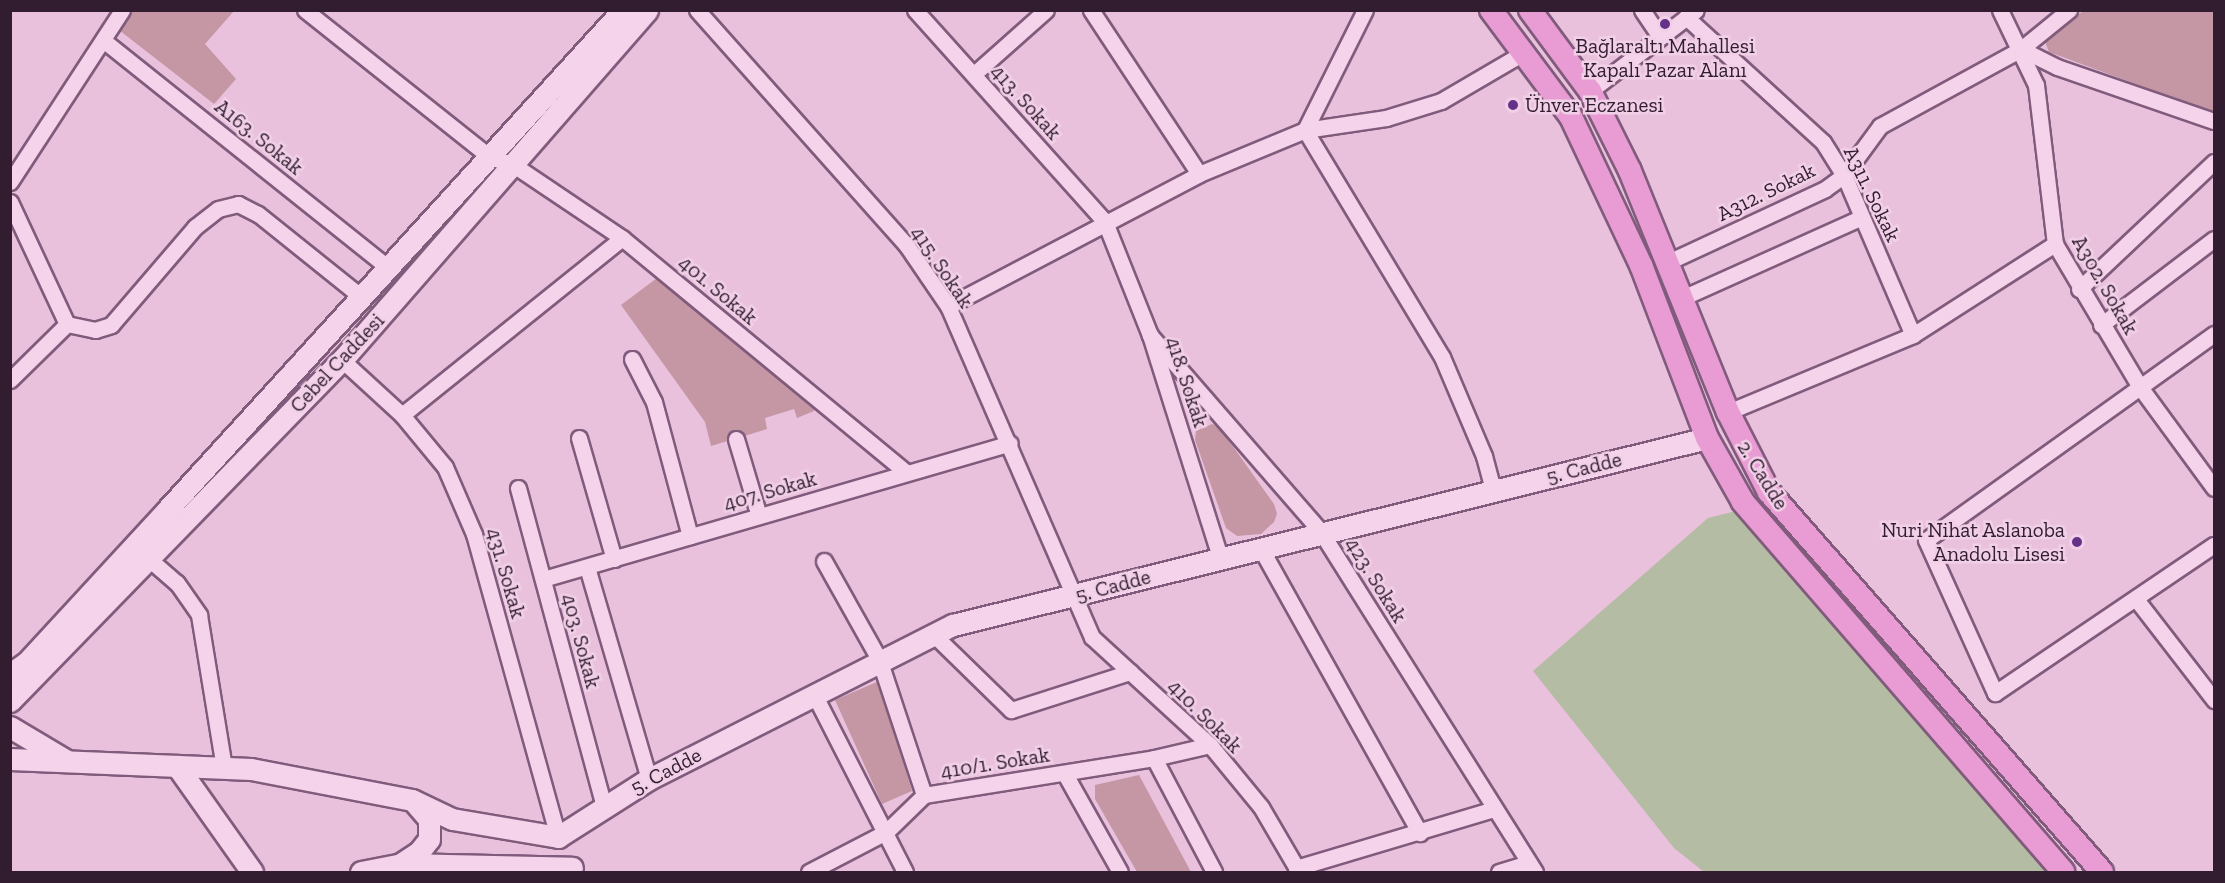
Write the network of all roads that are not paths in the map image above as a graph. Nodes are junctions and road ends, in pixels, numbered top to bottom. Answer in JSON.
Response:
{"nodes":[{"id":1,"x":122,"y":10,"type":"edge"},
{"id":2,"x":305,"y":10,"type":"edge"},
{"id":3,"x":623,"y":10,"type":"edge"},
{"id":4,"x":648,"y":10,"type":"edge"},
{"id":5,"x":697,"y":10,"type":"edge"},
{"id":6,"x":915,"y":10,"type":"edge"},
{"id":7,"x":1046,"y":10,"type":"edge"},
{"id":8,"x":1091,"y":10,"type":"edge"},
{"id":9,"x":1365,"y":10,"type":"edge"},
{"id":10,"x":1491,"y":10,"type":"edge"},
{"id":11,"x":1530,"y":10,"type":"edge"},
{"id":12,"x":1642,"y":10,"type":"edge"},
{"id":13,"x":2000,"y":10,"type":"edge"},
{"id":14,"x":2069,"y":10,"type":"edge"},
{"id":15,"x":1691,"y":14,"type":"edge"},
{"id":16,"x":1660,"y":37,"type":"junction"},
{"id":17,"x":103,"y":40,"type":"junction"},
{"id":18,"x":2021,"y":49,"type":"junction"},
{"id":19,"x":1525,"y":52,"type":"junction"},
{"id":20,"x":974,"y":74,"type":"junction"},
{"id":21,"x":1590,"y":91,"type":"junction"},
{"id":22,"x":2214,"y":121,"type":"edge"},
{"id":23,"x":1305,"y":130,"type":"junction"},
{"id":24,"x":490,"y":157,"type":"junction"},
{"id":25,"x":512,"y":164,"type":"junction"},
{"id":26,"x":2213,"y":167,"type":"edge"},
{"id":27,"x":1199,"y":174,"type":"junction"},
{"id":28,"x":1844,"y":175,"type":"junction"},
{"id":29,"x":10,"y":182,"type":"edge"},
{"id":30,"x":10,"y":202,"type":"edge"},
{"id":31,"x":1862,"y":217,"type":"junction"},
{"id":32,"x":1105,"y":222,"type":"junction"},
{"id":33,"x":622,"y":238,"type":"junction"},
{"id":34,"x":2214,"y":238,"type":"edge"},
{"id":35,"x":2055,"y":244,"type":"junction"},
{"id":36,"x":1668,"y":262,"type":"junction"},
{"id":37,"x":389,"y":268,"type":"junction"},
{"id":38,"x":2079,"y":289,"type":"junction"},
{"id":39,"x":368,"y":292,"type":"junction"},
{"id":40,"x":1682,"y":298,"type":"junction"},
{"id":41,"x":393,"y":302,"type":"junction"},
{"id":42,"x":948,"y":306,"type":"junction"},
{"id":43,"x":67,"y":324,"type":"junction"},
{"id":44,"x":2101,"y":325,"type":"junction"},
{"id":45,"x":1150,"y":334,"type":"junction"},
{"id":46,"x":2214,"y":334,"type":"edge"},
{"id":47,"x":1913,"y":335,"type":"junction"},
{"id":48,"x":632,"y":359,"type":"dead end"},
{"id":49,"x":342,"y":360,"type":"junction"},
{"id":50,"x":10,"y":380,"type":"edge"},
{"id":51,"x":2140,"y":387,"type":"junction"},
{"id":52,"x":1728,"y":412,"type":"junction"},
{"id":53,"x":402,"y":415,"type":"junction"},
{"id":54,"x":579,"y":438,"type":"dead end"},
{"id":55,"x":736,"y":438,"type":"dead end"},
{"id":56,"x":1707,"y":438,"type":"junction"},
{"id":57,"x":1010,"y":443,"type":"junction"},
{"id":58,"x":907,"y":473,"type":"junction"},
{"id":59,"x":518,"y":488,"type":"dead end"},
{"id":60,"x":2214,"y":488,"type":"edge"},
{"id":61,"x":1493,"y":490,"type":"junction"},
{"id":62,"x":759,"y":516,"type":"junction"},
{"id":63,"x":1321,"y":532,"type":"junction"},
{"id":64,"x":690,"y":536,"type":"junction"},
{"id":65,"x":2214,"y":545,"type":"edge"},
{"id":66,"x":1260,"y":547,"type":"junction"},
{"id":67,"x":1220,"y":557,"type":"junction"},
{"id":68,"x":149,"y":559,"type":"junction"},
{"id":69,"x":614,"y":559,"type":"junction"},
{"id":70,"x":824,"y":561,"type":"dead end"},
{"id":71,"x":587,"y":567,"type":"junction"},
{"id":72,"x":543,"y":579,"type":"junction"},
{"id":73,"x":1076,"y":596,"type":"junction"},
{"id":74,"x":2136,"y":599,"type":"junction"},
{"id":75,"x":933,"y":634,"type":"junction"},
{"id":76,"x":879,"y":659,"type":"junction"},
{"id":77,"x":1130,"y":672,"type":"junction"},
{"id":78,"x":10,"y":674,"type":"edge"},
{"id":79,"x":814,"y":694,"type":"junction"},
{"id":80,"x":10,"y":700,"type":"edge"},
{"id":81,"x":2214,"y":700,"type":"edge"},
{"id":82,"x":10,"y":727,"type":"edge"},
{"id":83,"x":1210,"y":745,"type":"junction"},
{"id":84,"x":1154,"y":758,"type":"junction"},
{"id":85,"x":10,"y":759,"type":"edge"},
{"id":86,"x":73,"y":765,"type":"junction"},
{"id":87,"x":177,"y":766,"type":"junction"},
{"id":88,"x":224,"y":768,"type":"junction"},
{"id":89,"x":1065,"y":774,"type":"junction"},
{"id":90,"x":649,"y":779,"type":"junction"},
{"id":91,"x":924,"y":795,"type":"junction"},
{"id":92,"x":412,"y":800,"type":"junction"},
{"id":93,"x":604,"y":806,"type":"junction"},
{"id":94,"x":1494,"y":809,"type":"junction"},
{"id":95,"x":886,"y":832,"type":"junction"},
{"id":96,"x":1420,"y":833,"type":"junction"},
{"id":97,"x":558,"y":837,"type":"junction"},
{"id":98,"x":399,"y":865,"type":"junction"},
{"id":99,"x":1532,"y":868,"type":"edge"},
{"id":100,"x":573,"y":870,"type":"edge"},
{"id":101,"x":1297,"y":870,"type":"edge"},
{"id":102,"x":252,"y":873,"type":"edge"},
{"id":103,"x":361,"y":873,"type":"edge"},
{"id":104,"x":809,"y":873,"type":"edge"},
{"id":105,"x":905,"y":873,"type":"edge"},
{"id":106,"x":1120,"y":873,"type":"edge"},
{"id":107,"x":1214,"y":873,"type":"edge"},
{"id":108,"x":1499,"y":873,"type":"edge"},
{"id":109,"x":2063,"y":873,"type":"edge"},
{"id":110,"x":2102,"y":873,"type":"edge"}],
"edges":[{"from":1,"to":17,"type":"street"},
{"from":2,"to":24,"type":"street"},
{"from":3,"to":24,"type":"main road","name":"Cebel Caddesi"},
{"from":4,"to":25,"type":"main road","name":"Cebel Caddesi"},
{"from":5,"to":42,"type":"street","name":"415. Sokak"},
{"from":6,"to":20,"type":"street","name":"413. Sokak"},
{"from":7,"to":20,"type":"street"},
{"from":8,"to":27,"type":"street"},
{"from":9,"to":23,"type":"street"},
{"from":10,"to":19,"type":"main road","name":"2. Cadde"},
{"from":11,"to":21,"type":"main road","name":"2. Cadde"},
{"from":12,"to":16,"type":"street"},
{"from":13,"to":18,"type":"street","name":"A302. Sokak"},
{"from":14,"to":18,"type":"street","name":"A312. Sokak"},
{"from":15,"to":16,"type":"street"},
{"from":15,"to":28,"type":"street","name":"A311. Sokak"},
{"from":16,"to":21,"type":"street"},
{"from":17,"to":29,"type":"street"},
{"from":17,"to":37,"type":"street","name":"A163. Sokak"},
{"from":18,"to":22,"type":"street"},
{"from":18,"to":28,"type":"street","name":"A312. Sokak"},
{"from":18,"to":35,"type":"street","name":"A302. Sokak"},
{"from":19,"to":23,"type":"street"},
{"from":19,"to":56,"type":"main road","name":"2. Cadde"},
{"from":20,"to":32,"type":"street","name":"413. Sokak"},
{"from":21,"to":36,"type":"main road","name":"2. Cadde"},
{"from":23,"to":27,"type":"street"},
{"from":23,"to":61,"type":"street"},
{"from":24,"to":25,"type":"street","name":"401. Sokak"},
{"from":24,"to":37,"type":"main road","name":"Cebel Caddesi"},
{"from":25,"to":33,"type":"street","name":"401. Sokak"},
{"from":25,"to":41,"type":"main road","name":"Cebel Caddesi"},
{"from":26,"to":38,"type":"street"},
{"from":27,"to":32,"type":"street"},
{"from":28,"to":31,"type":"street","name":"A311. Sokak"},
{"from":28,"to":36,"type":"street","name":"A312. Sokak"},
{"from":30,"to":43,"type":"street"},
{"from":31,"to":40,"type":"street"},
{"from":31,"to":47,"type":"street","name":"A311. Sokak"},
{"from":32,"to":42,"type":"street"},
{"from":32,"to":45,"type":"street","name":"418. Sokak"},
{"from":33,"to":53,"type":"street"},
{"from":33,"to":58,"type":"street","name":"401. Sokak"},
{"from":34,"to":44,"type":"street"},
{"from":35,"to":38,"type":"street","name":"A302. Sokak"},
{"from":35,"to":47,"type":"street"},
{"from":36,"to":40,"type":"main road","name":"2. Cadde"},
{"from":37,"to":39,"type":"main road","name":"Cebel Caddesi"},
{"from":38,"to":44,"type":"street","name":"A302. Sokak"},
{"from":39,"to":41,"type":"main road"},
{"from":39,"to":43,"type":"street"},
{"from":39,"to":78,"type":"main road","name":"Cebel Caddesi"},
{"from":40,"to":52,"type":"main road","name":"2. Cadde"},
{"from":41,"to":49,"type":"main road","name":"Cebel Caddesi"},
{"from":42,"to":57,"type":"street","name":"415. Sokak"},
{"from":43,"to":50,"type":"street"},
{"from":44,"to":51,"type":"street","name":"A302. Sokak"},
{"from":45,"to":63,"type":"street","name":"423. Sokak"},
{"from":45,"to":67,"type":"street","name":"418. Sokak"},
{"from":46,"to":51,"type":"street"},
{"from":47,"to":52,"type":"street"},
{"from":48,"to":64,"type":"street"},
{"from":49,"to":53,"type":"street","name":"431. Sokak"},
{"from":49,"to":68,"type":"main road","name":"Cebel Caddesi"},
{"from":51,"to":60,"type":"street","name":"A302. Sokak"},
{"from":51,"to":74,"type":"street"},
{"from":52,"to":110,"type":"main road","name":"2. Cadde"},
{"from":53,"to":97,"type":"street","name":"431. Sokak"},
{"from":54,"to":69,"type":"street"},
{"from":55,"to":62,"type":"street"},
{"from":56,"to":61,"type":"main road","name":"5. Cadde"},
{"from":56,"to":109,"type":"main road","name":"2. Cadde"},
{"from":57,"to":58,"type":"street","name":"407. Sokak"},
{"from":57,"to":73,"type":"street","name":"415. Sokak"},
{"from":58,"to":62,"type":"street","name":"407. Sokak"},
{"from":59,"to":72,"type":"street","name":"403. Sokak"},
{"from":61,"to":63,"type":"main road","name":"5. Cadde"},
{"from":62,"to":64,"type":"street","name":"407. Sokak"},
{"from":63,"to":66,"type":"main road","name":"5. Cadde"},
{"from":63,"to":94,"type":"street","name":"423. Sokak"},
{"from":64,"to":69,"type":"street","name":"407. Sokak"},
{"from":65,"to":74,"type":"street"},
{"from":66,"to":67,"type":"main road","name":"5. Cadde"},
{"from":66,"to":96,"type":"street"},
{"from":67,"to":73,"type":"main road","name":"5. Cadde"},
{"from":68,"to":80,"type":"main road","name":"Cebel Caddesi"},
{"from":68,"to":88,"type":"street"},
{"from":69,"to":71,"type":"street","name":"407. Sokak"},
{"from":70,"to":76,"type":"street"},
{"from":71,"to":72,"type":"street","name":"407. Sokak"},
{"from":71,"to":90,"type":"street"},
{"from":72,"to":93,"type":"street","name":"403. Sokak"},
{"from":73,"to":75,"type":"main road","name":"5. Cadde"},
{"from":73,"to":77,"type":"street","name":"410. Sokak"},
{"from":74,"to":81,"type":"street"},
{"from":75,"to":76,"type":"main road","name":"5. Cadde"},
{"from":75,"to":77,"type":"street"},
{"from":76,"to":79,"type":"main road","name":"5. Cadde"},
{"from":76,"to":91,"type":"street"},
{"from":77,"to":83,"type":"street","name":"410. Sokak"},
{"from":79,"to":90,"type":"main road","name":"5. Cadde"},
{"from":79,"to":95,"type":"street"},
{"from":82,"to":86,"type":"main road"},
{"from":83,"to":84,"type":"street","name":"410/1. Sokak"},
{"from":83,"to":101,"type":"street","name":"410. Sokak"},
{"from":84,"to":89,"type":"street","name":"410/1. Sokak"},
{"from":84,"to":107,"type":"street"},
{"from":85,"to":86,"type":"main road"},
{"from":86,"to":87,"type":"main road"},
{"from":87,"to":88,"type":"main road"},
{"from":87,"to":102,"type":"main road"},
{"from":88,"to":92,"type":"main road"},
{"from":89,"to":91,"type":"street","name":"410/1. Sokak"},
{"from":89,"to":106,"type":"street"},
{"from":90,"to":93,"type":"main road","name":"5. Cadde"},
{"from":91,"to":95,"type":"street","name":"410/1. Sokak"},
{"from":92,"to":97,"type":"main road"},
{"from":92,"to":98,"type":"main road"},
{"from":93,"to":97,"type":"main road","name":"5. Cadde"},
{"from":94,"to":96,"type":"street"},
{"from":94,"to":99,"type":"street","name":"423. Sokak"},
{"from":95,"to":104,"type":"street","name":"410/1. Sokak"},
{"from":95,"to":105,"type":"street"},
{"from":96,"to":101,"type":"street"},
{"from":97,"to":100,"type":"main road"},
{"from":98,"to":100,"type":"main road"},
{"from":98,"to":103,"type":"main road"},
{"from":99,"to":108,"type":"street"}]}
